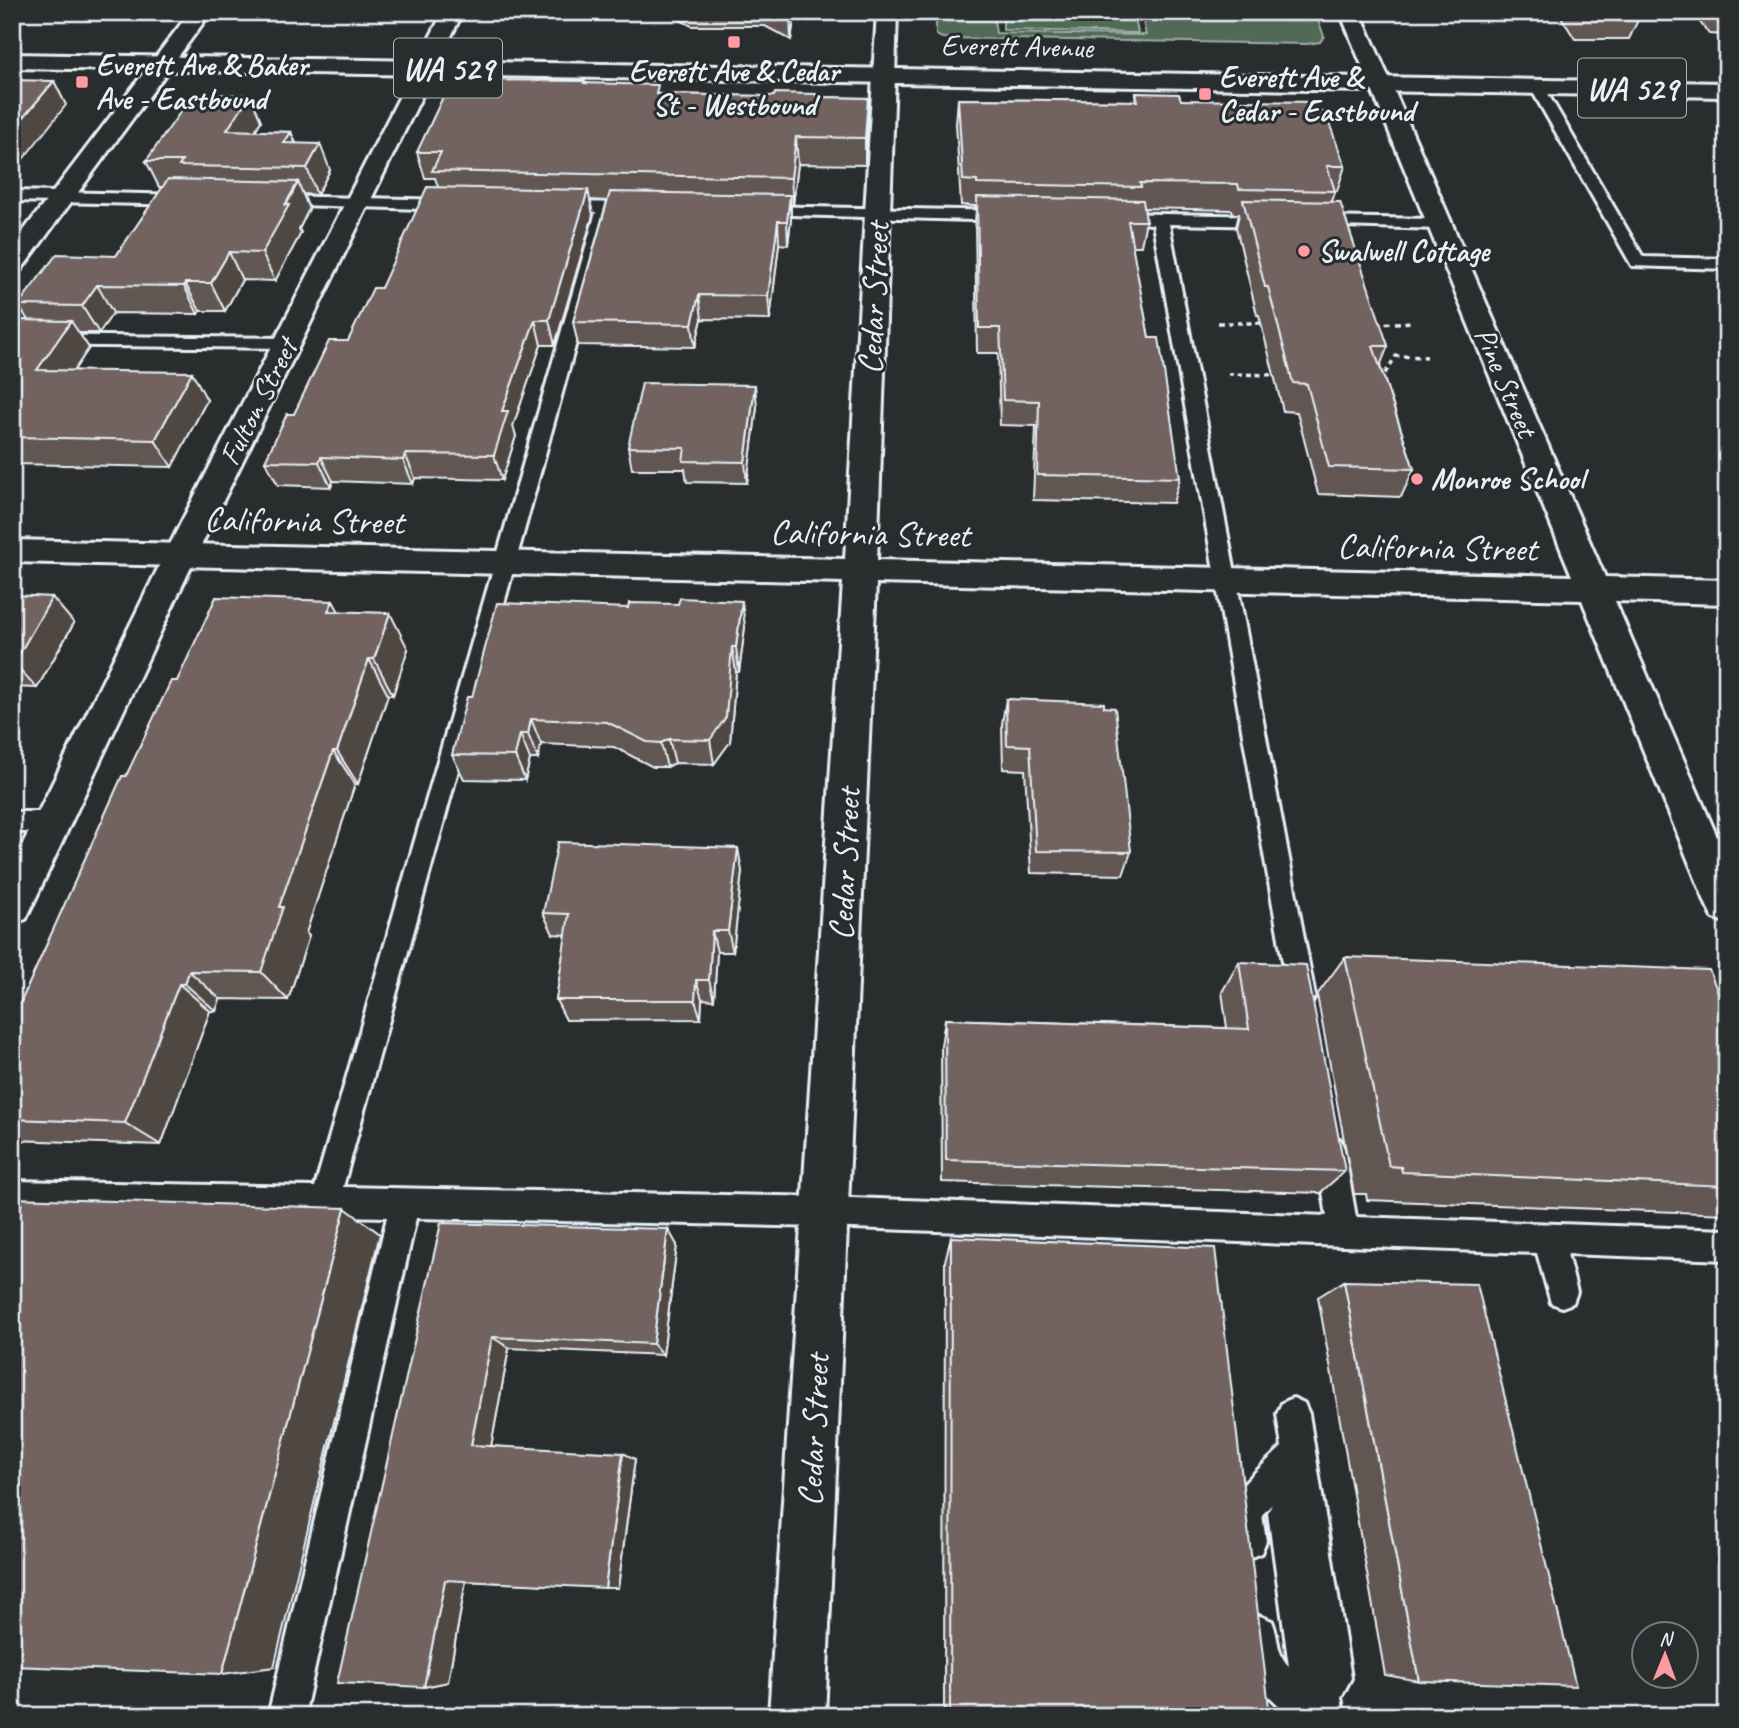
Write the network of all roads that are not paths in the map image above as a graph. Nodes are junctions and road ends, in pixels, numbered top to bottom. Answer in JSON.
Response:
{"nodes":[{"id":1,"x":201,"y":12,"type":"edge"},
{"id":2,"x":453,"y":12,"type":"edge"},
{"id":3,"x":887,"y":12,"type":"edge"},
{"id":4,"x":1350,"y":12,"type":"edge"},
{"id":5,"x":12,"y":61,"type":"edge"},
{"id":6,"x":164,"y":63,"type":"junction"},
{"id":7,"x":426,"y":68,"type":"junction"},
{"id":8,"x":884,"y":76,"type":"junction"},
{"id":9,"x":1378,"y":84,"type":"junction"},
{"id":10,"x":1537,"y":87,"type":"junction"},
{"id":11,"x":1726,"y":91,"type":"edge"},
{"id":12,"x":12,"y":196,"type":"edge"},
{"id":13,"x":63,"y":197,"type":"junction"},
{"id":14,"x":208,"y":200,"type":"edge"},
{"id":15,"x":263,"y":201,"type":"edge"},
{"id":16,"x":358,"y":203,"type":"junction"},
{"id":17,"x":462,"y":205,"type":"edge"},
{"id":18,"x":540,"y":207,"type":"edge"},
{"id":19,"x":605,"y":208,"type":"junction"},
{"id":20,"x":660,"y":209,"type":"edge"},
{"id":21,"x":741,"y":210,"type":"edge"},
{"id":22,"x":877,"y":213,"type":"junction"},
{"id":23,"x":1026,"y":216,"type":"edge"},
{"id":24,"x":1093,"y":217,"type":"edge"},
{"id":25,"x":1160,"y":219,"type":"junction"},
{"id":26,"x":1438,"y":224,"type":"junction"},
{"id":27,"x":12,"y":264,"type":"edge"},
{"id":28,"x":1727,"y":264,"type":"edge"},
{"id":29,"x":12,"y":340,"type":"edge"},
{"id":30,"x":287,"y":343,"type":"junction"},
{"id":31,"x":12,"y":551,"type":"edge"},
{"id":32,"x":180,"y":556,"type":"junction"},
{"id":33,"x":506,"y":563,"type":"junction"},
{"id":34,"x":860,"y":572,"type":"junction"},
{"id":35,"x":1227,"y":580,"type":"junction"},
{"id":36,"x":1595,"y":589,"type":"junction"},
{"id":37,"x":1727,"y":593,"type":"edge"},
{"id":38,"x":12,"y":822,"type":"edge"},
{"id":39,"x":52,"y":822,"type":"junction"},
{"id":40,"x":12,"y":906,"type":"edge"},
{"id":41,"x":1727,"y":906,"type":"edge"},
{"id":42,"x":1306,"y":1014,"type":"edge"},
{"id":43,"x":1325,"y":1123,"type":"edge"},
{"id":44,"x":12,"y":1195,"type":"edge"},
{"id":45,"x":325,"y":1201,"type":"junction"},
{"id":46,"x":405,"y":1203,"type":"junction"},
{"id":47,"x":825,"y":1212,"type":"junction"},
{"id":48,"x":1344,"y":1231,"type":"junction"},
{"id":49,"x":1548,"y":1239,"type":"junction"},
{"id":50,"x":1727,"y":1245,"type":"edge"},
{"id":51,"x":1562,"y":1292,"type":"dead end"},
{"id":52,"x":1293,"y":1414,"type":"dead end"},
{"id":53,"x":1299,"y":1452,"type":"junction"},
{"id":54,"x":1321,"y":1708,"type":"edge"},
{"id":55,"x":286,"y":1716,"type":"edge"},
{"id":56,"x":797,"y":1716,"type":"edge"}],
"edges":[{"from":1,"to":6,"type":"street"},
{"from":2,"to":7,"type":"street","name":"Fulton Street"},
{"from":3,"to":8,"type":"street","name":"Cedar Street"},
{"from":4,"to":9,"type":"street","name":"Pine Street"},
{"from":5,"to":6,"type":"street","name":"Everett Avenue","number":"WA 529"},
{"from":6,"to":7,"type":"street","name":"Everett Avenue","number":"WA 529"},
{"from":6,"to":13,"type":"street"},
{"from":7,"to":8,"type":"street","name":"Everett Avenue","number":"WA 529"},
{"from":7,"to":16,"type":"street","name":"Fulton Street"},
{"from":8,"to":9,"type":"street","name":"Everett Avenue","number":"WA 529"},
{"from":8,"to":22,"type":"street","name":"Cedar Street"},
{"from":9,"to":10,"type":"street","name":"Everett Avenue","number":"WA 529"},
{"from":9,"to":26,"type":"street","name":"Pine Street"},
{"from":10,"to":11,"type":"street","name":"Everett Avenue","number":"WA 529"},
{"from":10,"to":28,"type":"lane"},
{"from":12,"to":13,"type":"lane"},
{"from":13,"to":14,"type":"lane"},
{"from":13,"to":27,"type":"street"},
{"from":15,"to":16,"type":"lane"},
{"from":16,"to":17,"type":"lane"},
{"from":16,"to":30,"type":"street","name":"Fulton Street"},
{"from":18,"to":19,"type":"lane"},
{"from":19,"to":20,"type":"lane"},
{"from":19,"to":33,"type":"lane"},
{"from":21,"to":22,"type":"lane"},
{"from":22,"to":23,"type":"lane"},
{"from":22,"to":34,"type":"street","name":"Cedar Street"},
{"from":24,"to":25,"type":"lane"},
{"from":25,"to":26,"type":"lane"},
{"from":25,"to":35,"type":"lane"},
{"from":26,"to":36,"type":"street","name":"Pine Street"},
{"from":29,"to":30,"type":"lane"},
{"from":30,"to":32,"type":"street","name":"Fulton Street"},
{"from":31,"to":32,"type":"street","name":"California Street"},
{"from":32,"to":33,"type":"street","name":"California Street"},
{"from":32,"to":39,"type":"street","name":"Fulton Street"},
{"from":33,"to":34,"type":"street","name":"California Street"},
{"from":33,"to":45,"type":"lane"},
{"from":34,"to":35,"type":"street","name":"California Street"},
{"from":34,"to":47,"type":"street","name":"Cedar Street"},
{"from":35,"to":36,"type":"street","name":"California Street"},
{"from":35,"to":42,"type":"lane"},
{"from":36,"to":37,"type":"street","name":"California Street"},
{"from":36,"to":41,"type":"street","name":"Pine Street"},
{"from":38,"to":39,"type":"lane"},
{"from":39,"to":40,"type":"street","name":"Fulton Street"},
{"from":43,"to":48,"type":"lane"},
{"from":44,"to":45,"type":"lane"},
{"from":45,"to":46,"type":"lane"},
{"from":46,"to":47,"type":"lane"},
{"from":46,"to":55,"type":"lane"},
{"from":47,"to":48,"type":"lane"},
{"from":47,"to":56,"type":"street","name":"Cedar Street"},
{"from":48,"to":49,"type":"lane"},
{"from":49,"to":50,"type":"lane"},
{"from":49,"to":51,"type":"lane"},
{"from":52,"to":53,"type":"lane"},
{"from":53,"to":54,"type":"lane"},
{"from":53,"to":54,"type":"lane"}]}
